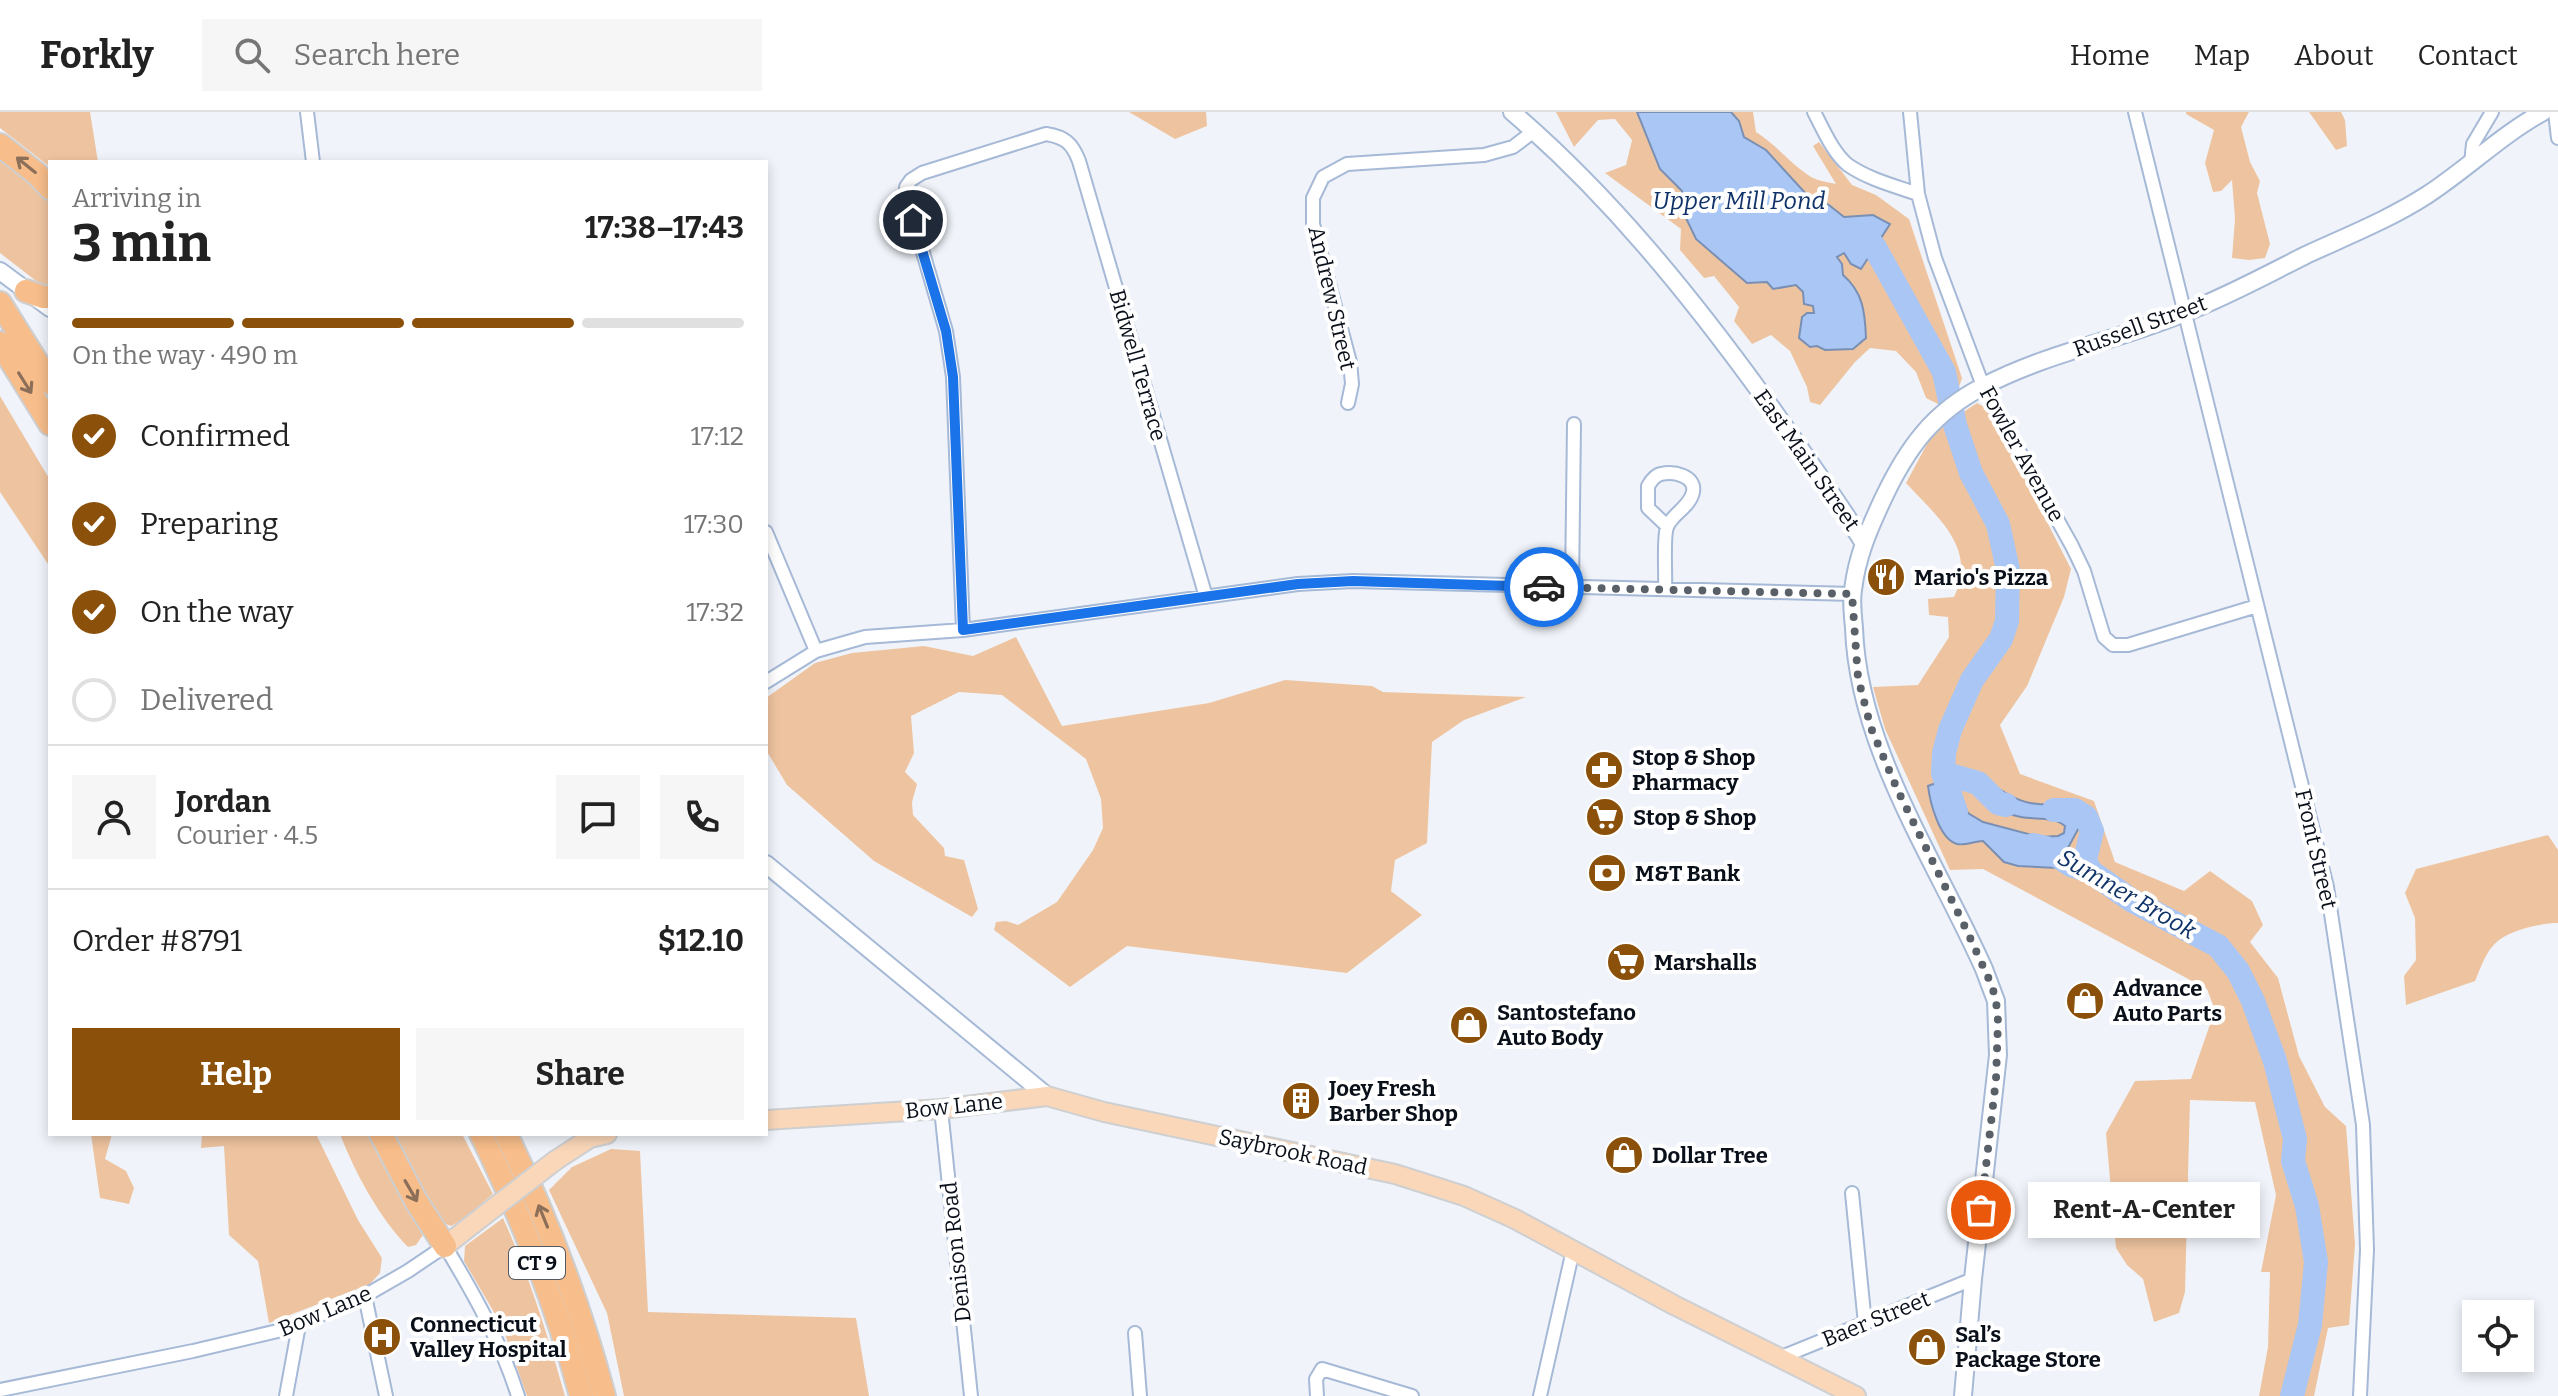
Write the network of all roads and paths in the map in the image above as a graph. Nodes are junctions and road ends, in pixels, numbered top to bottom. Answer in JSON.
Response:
{"nodes":[{"id":1,"x":307,"y":112,"type":"edge"},
{"id":2,"x":1512,"y":112,"type":"edge"},
{"id":3,"x":1814,"y":112,"type":"edge"},
{"id":4,"x":1910,"y":112,"type":"edge"},
{"id":5,"x":2135,"y":112,"type":"edge"},
{"id":6,"x":2492,"y":112,"type":"edge"},
{"id":7,"x":2543,"y":112,"type":"edge"},
{"id":8,"x":2555,"y":112,"type":"edge"},
{"id":9,"x":1534,"y":131,"type":"junction"},
{"id":10,"x":2558,"y":138,"type":"edge"},
{"id":11,"x":0,"y":145,"type":"edge"},
{"id":12,"x":313,"y":160,"type":"edge"},
{"id":13,"x":2471,"y":163,"type":"junction"},
{"id":14,"x":48,"y":186,"type":"edge"},
{"id":15,"x":1918,"y":194,"type":"junction"},
{"id":16,"x":0,"y":271,"type":"edge"},
{"id":17,"x":26,"y":291,"type":"junction"},
{"id":18,"x":48,"y":297,"type":"edge"},
{"id":19,"x":0,"y":303,"type":"edge"},
{"id":20,"x":48,"y":307,"type":"edge"},
{"id":21,"x":2184,"y":314,"type":"junction"},
{"id":22,"x":0,"y":343,"type":"edge"},
{"id":23,"x":48,"y":380,"type":"edge"},
{"id":24,"x":1983,"y":386,"type":"junction"},
{"id":25,"x":1348,"y":403,"type":"dead end"},
{"id":26,"x":48,"y":421,"type":"edge"},
{"id":27,"x":1574,"y":424,"type":"dead end"},
{"id":28,"x":1667,"y":526,"type":"junction"},
{"id":29,"x":768,"y":537,"type":"edge"},
{"id":30,"x":1863,"y":542,"type":"junction"},
{"id":31,"x":1572,"y":587,"type":"junction"},
{"id":32,"x":1665,"y":589,"type":"junction"},
{"id":33,"x":1852,"y":594,"type":"junction"},
{"id":34,"x":1206,"y":597,"type":"junction"},
{"id":35,"x":2257,"y":606,"type":"junction"},
{"id":36,"x":963,"y":630,"type":"junction"},
{"id":37,"x":816,"y":651,"type":"junction"},
{"id":38,"x":768,"y":681,"type":"edge"},
{"id":39,"x":768,"y":866,"type":"edge"},
{"id":40,"x":1047,"y":1096,"type":"junction"},
{"id":41,"x":941,"y":1109,"type":"junction"},
{"id":42,"x":768,"y":1120,"type":"edge"},
{"id":43,"x":382,"y":1136,"type":"edge"},
{"id":44,"x":482,"y":1136,"type":"edge"},
{"id":45,"x":507,"y":1136,"type":"edge"},
{"id":46,"x":593,"y":1136,"type":"edge"},
{"id":47,"x":1852,"y":1193,"type":"dead end"},
{"id":48,"x":445,"y":1246,"type":"junction"},
{"id":49,"x":1573,"y":1250,"type":"junction"},
{"id":50,"x":1973,"y":1279,"type":"junction"},
{"id":51,"x":365,"y":1296,"type":"junction"},
{"id":52,"x":1865,"y":1324,"type":"junction"},
{"id":53,"x":299,"y":1325,"type":"junction"},
{"id":54,"x":1135,"y":1333,"type":"dead end"},
{"id":55,"x":1779,"y":1358,"type":"junction"},
{"id":56,"x":0,"y":1390,"type":"edge"},
{"id":57,"x":286,"y":1396,"type":"edge"},
{"id":58,"x":386,"y":1396,"type":"edge"},
{"id":59,"x":518,"y":1396,"type":"edge"},
{"id":60,"x":581,"y":1396,"type":"edge"},
{"id":61,"x":604,"y":1396,"type":"edge"},
{"id":62,"x":971,"y":1396,"type":"edge"},
{"id":63,"x":1140,"y":1396,"type":"edge"},
{"id":64,"x":1317,"y":1396,"type":"edge"},
{"id":65,"x":1412,"y":1396,"type":"edge"},
{"id":66,"x":1540,"y":1396,"type":"edge"},
{"id":67,"x":1856,"y":1396,"type":"edge"},
{"id":68,"x":1963,"y":1396,"type":"edge"},
{"id":69,"x":2360,"y":1396,"type":"edge"}],
"edges":[{"from":1,"to":12,"type":"street"},
{"from":2,"to":9,"type":"main road","name":"East Main Street"},
{"from":3,"to":15,"type":"street"},
{"from":4,"to":15,"type":"street","name":"Fowler Avenue"},
{"from":5,"to":21,"type":"street","name":"Front Street"},
{"from":6,"to":13,"type":"street"},
{"from":7,"to":13,"type":"main road","name":"Russell Street"},
{"from":8,"to":10,"type":"street"},
{"from":9,"to":25,"type":"street","name":"Andrew Street"},
{"from":9,"to":30,"type":"main road","name":"East Main Street"},
{"from":14,"to":11,"type":"highway","one_way":true},
{"from":13,"to":21,"type":"main road","name":"Russell Street"},
{"from":15,"to":24,"type":"street","name":"Fowler Avenue"},
{"from":16,"to":17,"type":"main road"},
{"from":17,"to":18,"type":"highway"},
{"from":17,"to":20,"type":"main road"},
{"from":19,"to":23,"type":"highway"},
{"from":21,"to":24,"type":"main road","name":"Russell Street"},
{"from":21,"to":35,"type":"street","name":"Front Street"},
{"from":22,"to":26,"type":"highway","one_way":true},
{"from":24,"to":30,"type":"main road","name":"Russell Street"},
{"from":24,"to":35,"type":"street","name":"Fowler Avenue"},
{"from":27,"to":31,"type":"street"},
{"from":28,"to":28,"type":"street"},
{"from":28,"to":32,"type":"street"},
{"from":29,"to":37,"type":"street"},
{"from":30,"to":33,"type":"main road","name":"East Main Street"},
{"from":31,"to":32,"type":"street"},
{"from":31,"to":34,"type":"street"},
{"from":32,"to":33,"type":"street"},
{"from":33,"to":50,"type":"main road","name":"East Main Street"},
{"from":34,"to":36,"type":"street"},
{"from":34,"to":36,"type":"street","name":"Bidwell Terrace"},
{"from":35,"to":69,"type":"street","name":"Front Street"},
{"from":36,"to":37,"type":"street"},
{"from":37,"to":38,"type":"street"},
{"from":39,"to":40,"type":"main road","name":"Saybrook Road"},
{"from":40,"to":41,"type":"main road","name":"Bow Lane"},
{"from":40,"to":49,"type":"main road","name":"Saybrook Road"},
{"from":41,"to":42,"type":"main road","name":"Bow Lane"},
{"from":41,"to":62,"type":"street","name":"Denison Road"},
{"from":43,"to":48,"type":"highway","one_way":true},
{"from":44,"to":60,"type":"highway","number":"CT 9"},
{"from":61,"to":45,"type":"highway","number":"CT 9","one_way":true},
{"from":46,"to":48,"type":"main road","name":"Bow Lane","bridge":true},
{"from":47,"to":52,"type":"street"},
{"from":48,"to":51,"type":"street","name":"Bow Lane"},
{"from":48,"to":59,"type":"street"},
{"from":49,"to":55,"type":"main road","name":"Saybrook Road"},
{"from":49,"to":66,"type":"street"},
{"from":50,"to":52,"type":"street","name":"Baer Street"},
{"from":50,"to":68,"type":"main road","name":"East Main Street"},
{"from":51,"to":53,"type":"street","name":"Bow Lane"},
{"from":51,"to":58,"type":"street"},
{"from":52,"to":55,"type":"street","name":"Baer Street"},
{"from":53,"to":56,"type":"street","name":"Bow Lane"},
{"from":53,"to":57,"type":"street"},
{"from":54,"to":63,"type":"street"},
{"from":55,"to":67,"type":"main road","name":"Saybrook Road"},
{"from":64,"to":65,"type":"street"}]}
